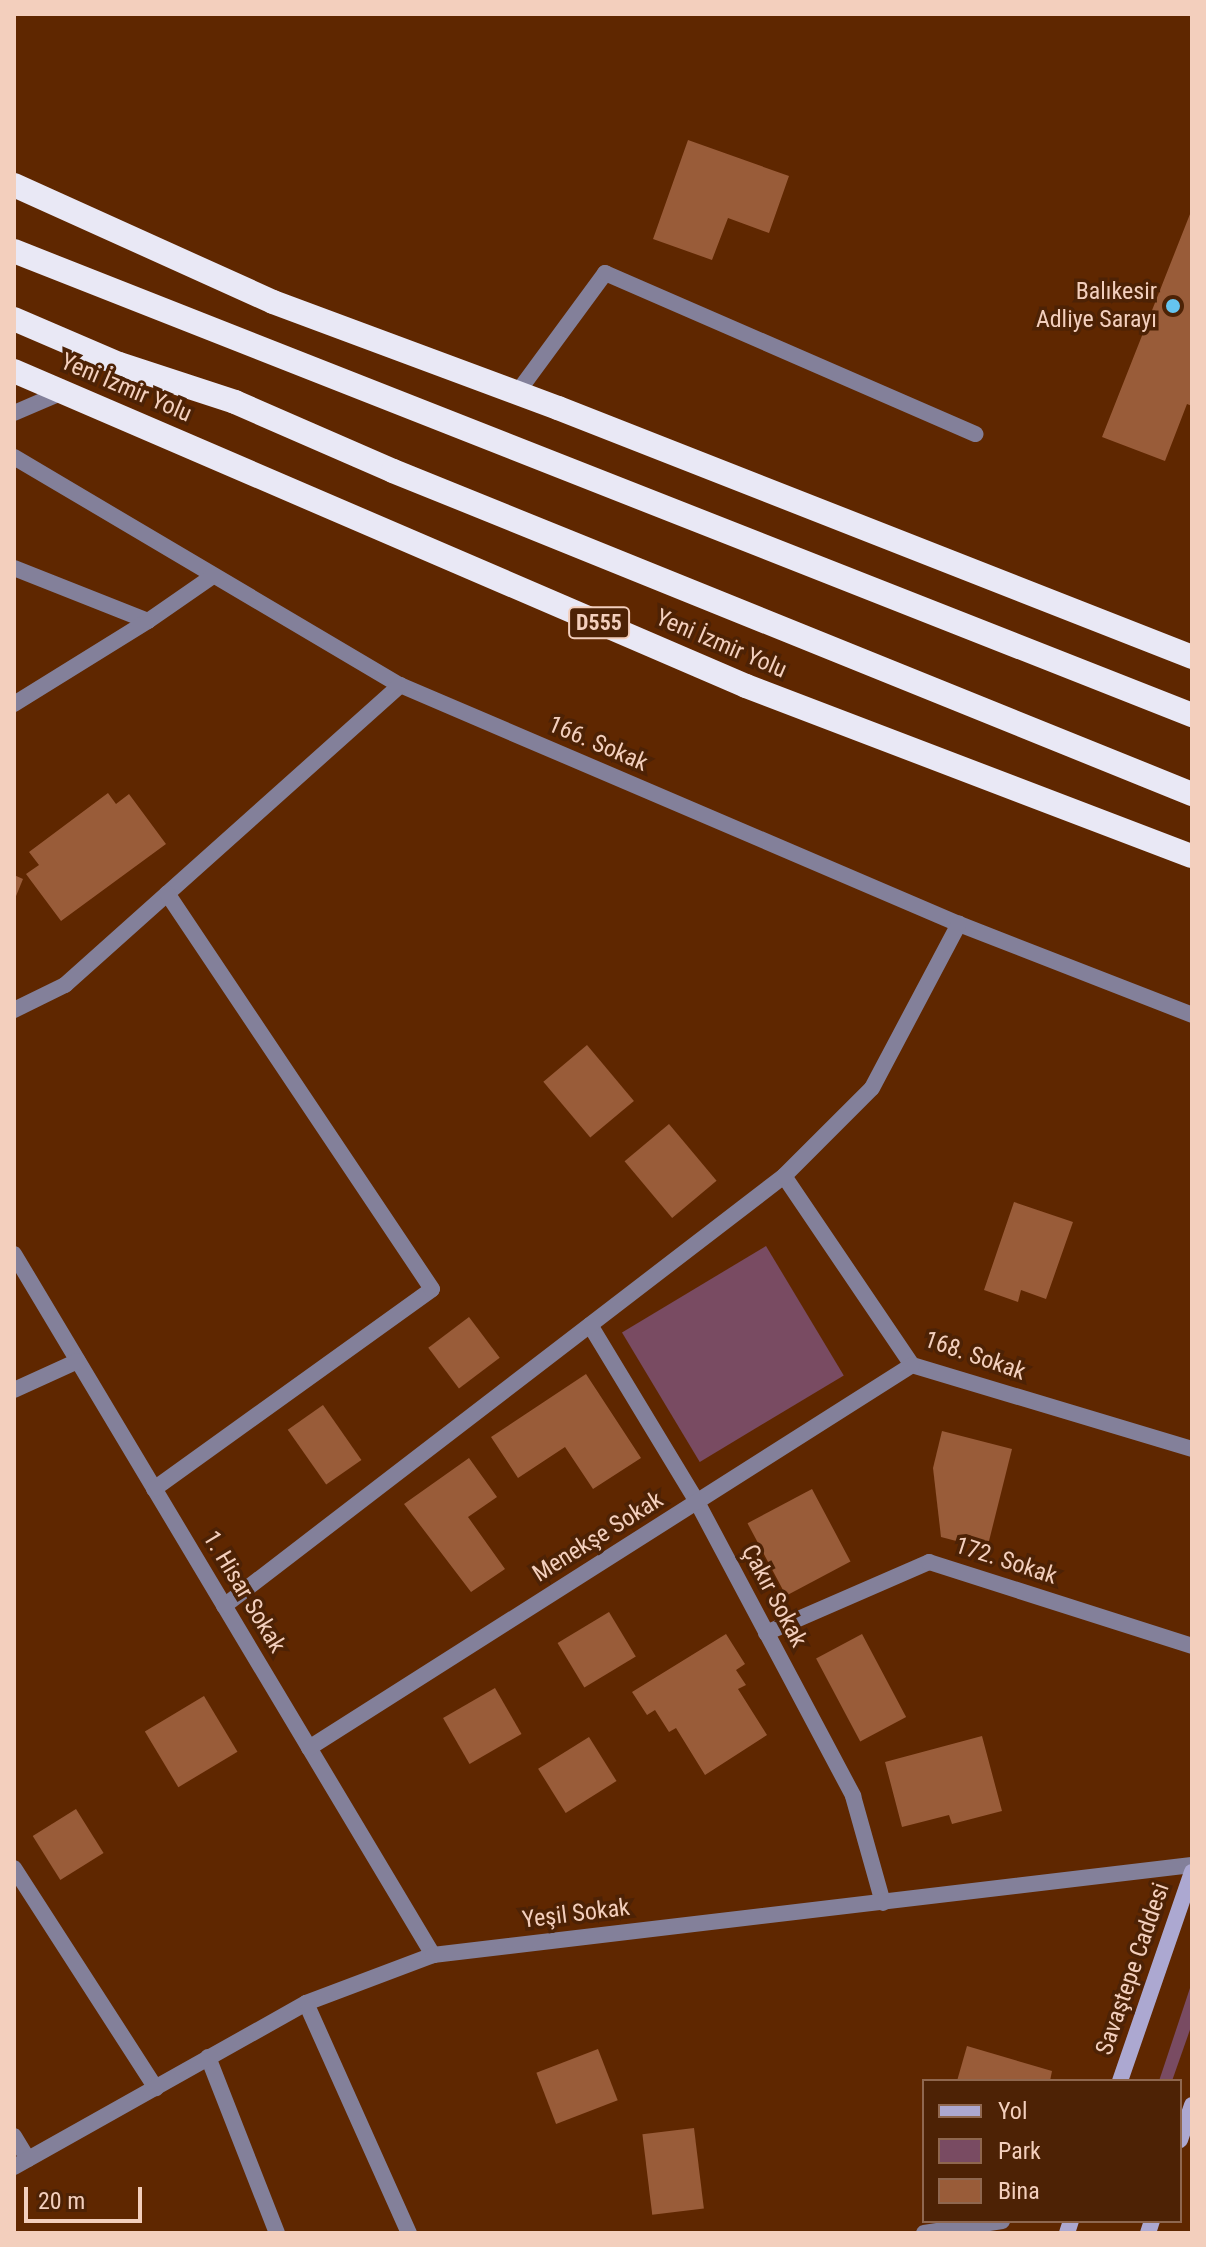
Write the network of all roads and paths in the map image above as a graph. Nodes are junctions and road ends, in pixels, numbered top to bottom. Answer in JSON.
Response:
{"nodes":[{"id":1,"x":14,"y":185,"type":"edge"},
{"id":2,"x":14,"y":251,"type":"edge"},
{"id":3,"x":14,"y":319,"type":"edge"},
{"id":4,"x":14,"y":371,"type":"edge"},
{"id":5,"x":65,"y":391,"type":"junction"},
{"id":6,"x":517,"y":393,"type":"junction"},
{"id":7,"x":14,"y":413,"type":"edge"},
{"id":8,"x":976,"y":434,"type":"dead end"},
{"id":9,"x":14,"y":457,"type":"edge"},
{"id":10,"x":14,"y":568,"type":"edge"},
{"id":11,"x":213,"y":576,"type":"junction"},
{"id":12,"x":148,"y":621,"type":"junction"},
{"id":13,"x":1192,"y":657,"type":"edge"},
{"id":14,"x":400,"y":685,"type":"junction"},
{"id":15,"x":14,"y":704,"type":"edge"},
{"id":16,"x":1192,"y":715,"type":"edge"},
{"id":17,"x":1192,"y":794,"type":"edge"},
{"id":18,"x":1192,"y":856,"type":"edge"},
{"id":19,"x":167,"y":893,"type":"junction"},
{"id":20,"x":959,"y":924,"type":"junction"},
{"id":21,"x":14,"y":1010,"type":"edge"},
{"id":22,"x":1192,"y":1015,"type":"edge"},
{"id":23,"x":784,"y":1176,"type":"junction"},
{"id":24,"x":14,"y":1254,"type":"edge"},
{"id":25,"x":590,"y":1325,"type":"junction"},
{"id":26,"x":78,"y":1361,"type":"junction"},
{"id":27,"x":912,"y":1365,"type":"junction"},
{"id":28,"x":14,"y":1390,"type":"edge"},
{"id":29,"x":1192,"y":1449,"type":"edge"},
{"id":30,"x":154,"y":1489,"type":"junction"},
{"id":31,"x":697,"y":1502,"type":"junction"},
{"id":32,"x":224,"y":1606,"type":"junction"},
{"id":33,"x":766,"y":1633,"type":"junction"},
{"id":34,"x":1192,"y":1646,"type":"edge"},
{"id":35,"x":309,"y":1748,"type":"junction"},
{"id":36,"x":1192,"y":1865,"type":"edge"},
{"id":37,"x":14,"y":1868,"type":"edge"},
{"id":38,"x":1192,"y":1872,"type":"edge"},
{"id":39,"x":883,"y":1903,"type":"junction"},
{"id":40,"x":433,"y":1955,"type":"junction"},
{"id":41,"x":306,"y":2003,"type":"junction"},
{"id":42,"x":208,"y":2057,"type":"junction"},
{"id":43,"x":1121,"y":2079,"type":"edge"},
{"id":44,"x":156,"y":2088,"type":"junction"},
{"id":45,"x":1192,"y":2105,"type":"edge"},
{"id":46,"x":1182,"y":2134,"type":"edge"},
{"id":47,"x":14,"y":2136,"type":"edge"},
{"id":48,"x":21,"y":2163,"type":"edge"},
{"id":49,"x":989,"y":2223,"type":"edge"},
{"id":50,"x":277,"y":2233,"type":"edge"},
{"id":51,"x":409,"y":2233,"type":"edge"},
{"id":52,"x":924,"y":2233,"type":"edge"}],
"edges":[{"from":1,"to":6,"type":"highway"},
{"from":2,"to":16,"type":"highway"},
{"from":3,"to":17,"type":"highway","name":"Yeni İzmir Yolu","number":"D555"},
{"from":4,"to":5,"type":"highway","name":"Yeni İzmir Yolu","number":"D555"},
{"from":5,"to":7,"type":"street"},
{"from":5,"to":18,"type":"highway","name":"Yeni İzmir Yolu","number":"D555"},
{"from":6,"to":8,"type":"street"},
{"from":6,"to":13,"type":"highway"},
{"from":9,"to":11,"type":"street","name":"166. Sokak"},
{"from":10,"to":12,"type":"street"},
{"from":11,"to":12,"type":"street"},
{"from":11,"to":14,"type":"street","name":"166. Sokak"},
{"from":12,"to":15,"type":"street"},
{"from":14,"to":19,"type":"street"},
{"from":14,"to":20,"type":"street","name":"166. Sokak"},
{"from":19,"to":21,"type":"street"},
{"from":19,"to":30,"type":"street"},
{"from":20,"to":22,"type":"street","name":"166. Sokak"},
{"from":20,"to":23,"type":"street"},
{"from":23,"to":25,"type":"street"},
{"from":23,"to":27,"type":"street","name":"168. Sokak"},
{"from":24,"to":26,"type":"street","name":"1. Hisar Sokak"},
{"from":25,"to":31,"type":"street","name":"Çakır Sokak"},
{"from":25,"to":32,"type":"street"},
{"from":26,"to":28,"type":"street"},
{"from":26,"to":30,"type":"street","name":"1. Hisar Sokak"},
{"from":27,"to":29,"type":"street","name":"168. Sokak"},
{"from":27,"to":31,"type":"street","name":"Menekşe Sokak"},
{"from":30,"to":32,"type":"street","name":"1. Hisar Sokak"},
{"from":31,"to":33,"type":"street","name":"Çakır Sokak"},
{"from":31,"to":35,"type":"street","name":"Menekşe Sokak"},
{"from":32,"to":35,"type":"street","name":"1. Hisar Sokak"},
{"from":33,"to":34,"type":"street","name":"172. Sokak"},
{"from":33,"to":39,"type":"street","name":"Çakır Sokak"},
{"from":35,"to":40,"type":"street","name":"1. Hisar Sokak"},
{"from":36,"to":39,"type":"street","name":"Yeşil Sokak"},
{"from":37,"to":44,"type":"street"},
{"from":38,"to":43,"type":"main road","name":"Savaştepe Caddesi"},
{"from":39,"to":40,"type":"street","name":"Yeşil Sokak"},
{"from":40,"to":41,"type":"street","name":"Yeşil Sokak"},
{"from":41,"to":42,"type":"street","name":"Yeşil Sokak"},
{"from":41,"to":51,"type":"street"},
{"from":42,"to":44,"type":"street","name":"Yeşil Sokak"},
{"from":42,"to":50,"type":"street"},
{"from":44,"to":48,"type":"street","name":"Yeşil Sokak"},
{"from":45,"to":46,"type":"main road"},
{"from":47,"to":48,"type":"street"},
{"from":49,"to":52,"type":"street"}]}
